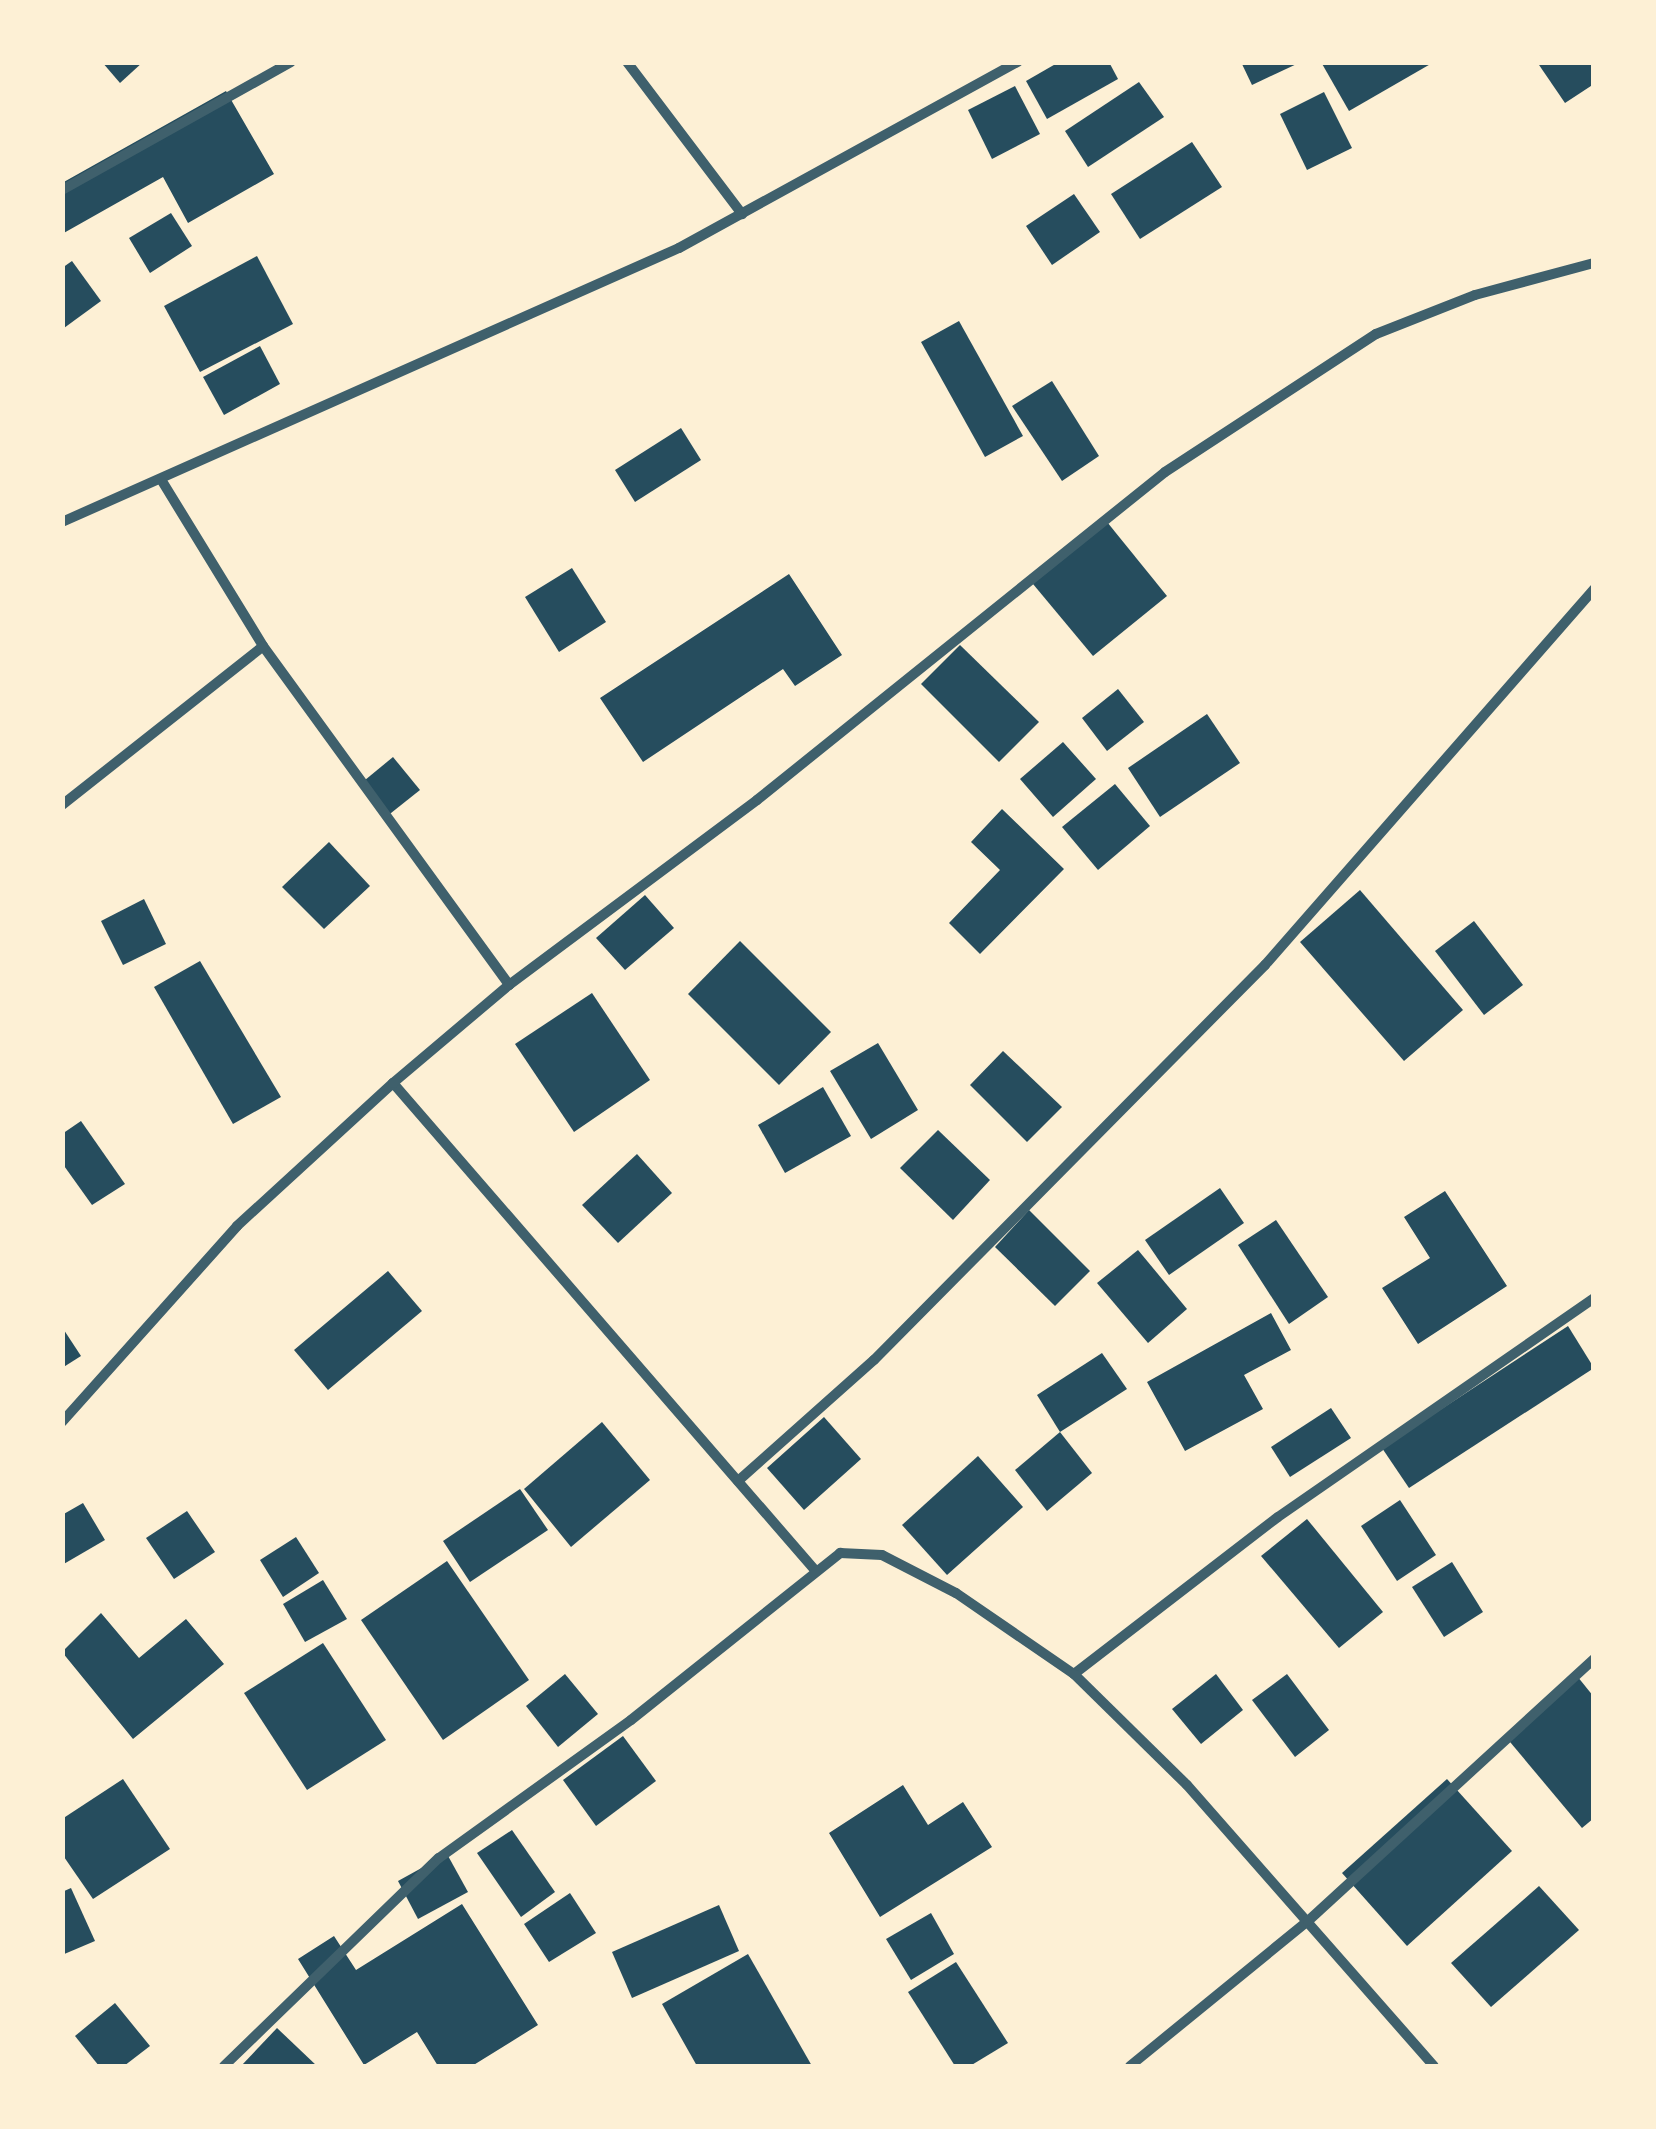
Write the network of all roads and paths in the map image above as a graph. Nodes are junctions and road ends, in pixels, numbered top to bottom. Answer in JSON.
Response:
{"nodes":[{"id":1,"x":291,"y":62,"type":"edge"},
{"id":2,"x":627,"y":62,"type":"edge"},
{"id":3,"x":1018,"y":62,"type":"edge"},
{"id":4,"x":62,"y":190,"type":"edge"},
{"id":5,"x":742,"y":214,"type":"junction"},
{"id":6,"x":1594,"y":263,"type":"edge"},
{"id":7,"x":162,"y":481,"type":"junction"},
{"id":8,"x":62,"y":522,"type":"edge"},
{"id":9,"x":1594,"y":589,"type":"edge"},
{"id":10,"x":262,"y":646,"type":"junction"},
{"id":11,"x":62,"y":805,"type":"edge"},
{"id":12,"x":509,"y":984,"type":"junction"},
{"id":13,"x":393,"y":1083,"type":"junction"},
{"id":14,"x":1594,"y":1298,"type":"edge"},
{"id":15,"x":62,"y":1422,"type":"edge"},
{"id":16,"x":738,"y":1481,"type":"junction"},
{"id":17,"x":814,"y":1569,"type":"junction"},
{"id":18,"x":1594,"y":1659,"type":"edge"},
{"id":19,"x":1074,"y":1674,"type":"junction"},
{"id":20,"x":1308,"y":1921,"type":"junction"},
{"id":21,"x":224,"y":2066,"type":"edge"},
{"id":22,"x":1130,"y":2066,"type":"edge"},
{"id":23,"x":1434,"y":2066,"type":"edge"}],
"edges":[{"from":1,"to":4,"type":"street"},
{"from":2,"to":5,"type":"street"},
{"from":3,"to":5,"type":"street"},
{"from":5,"to":7,"type":"street"},
{"from":6,"to":12,"type":"street"},
{"from":7,"to":8,"type":"street"},
{"from":7,"to":10,"type":"street"},
{"from":9,"to":16,"type":"street"},
{"from":10,"to":11,"type":"street"},
{"from":10,"to":12,"type":"street"},
{"from":12,"to":13,"type":"street"},
{"from":13,"to":15,"type":"street"},
{"from":13,"to":16,"type":"street"},
{"from":14,"to":19,"type":"street"},
{"from":16,"to":17,"type":"street"},
{"from":17,"to":19,"type":"street"},
{"from":17,"to":21,"type":"street"},
{"from":18,"to":20,"type":"street"},
{"from":19,"to":20,"type":"street"},
{"from":20,"to":22,"type":"street"},
{"from":20,"to":23,"type":"street"}]}
